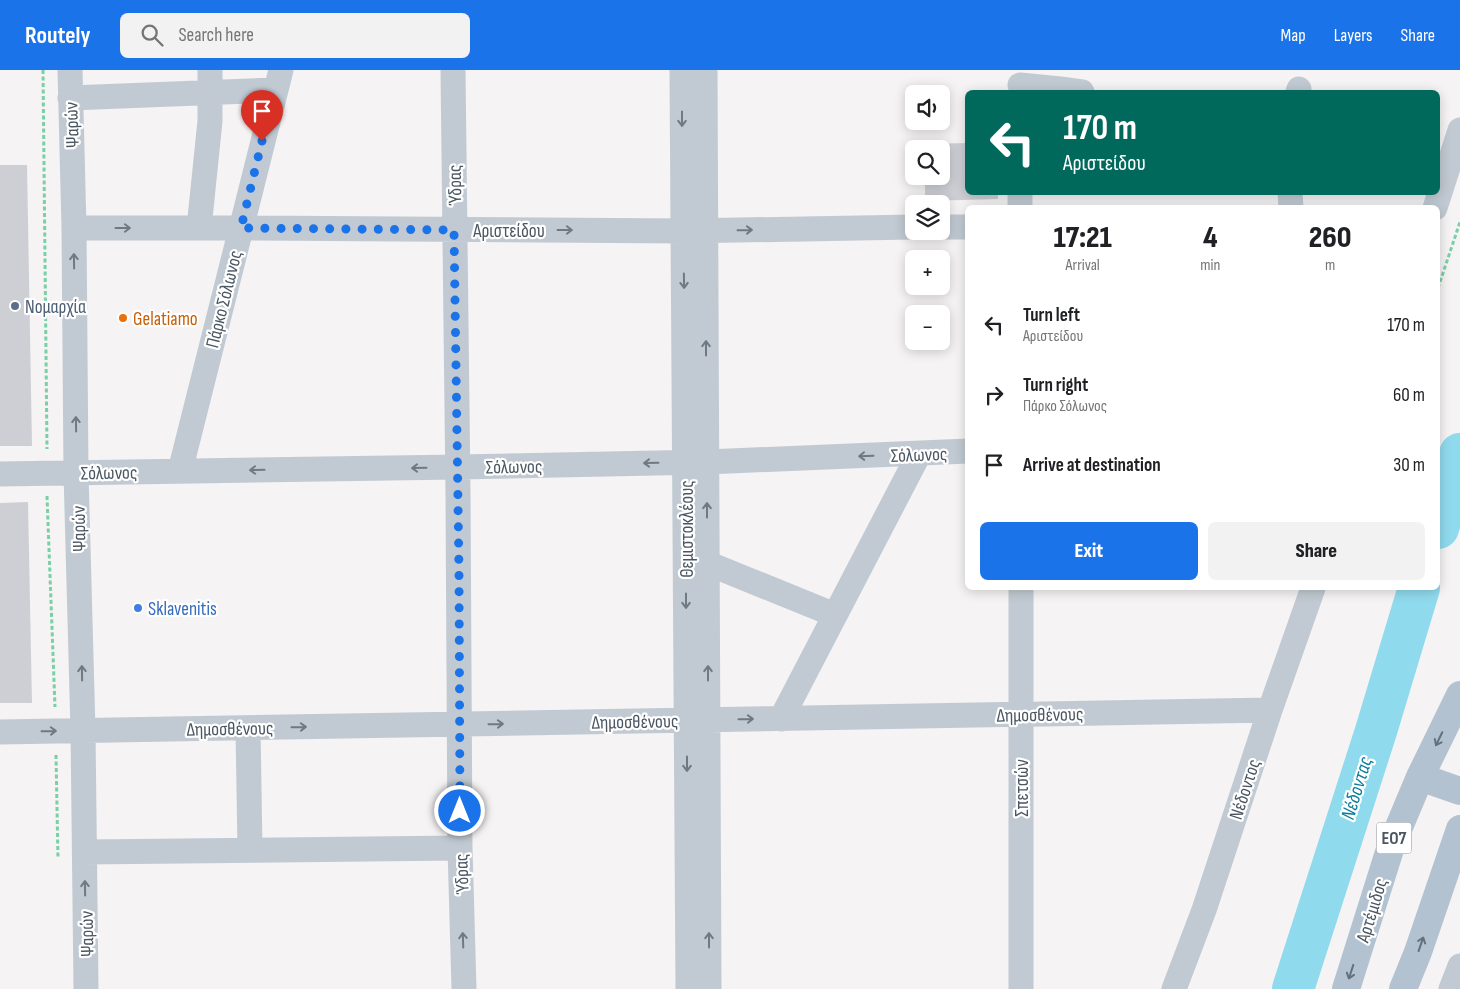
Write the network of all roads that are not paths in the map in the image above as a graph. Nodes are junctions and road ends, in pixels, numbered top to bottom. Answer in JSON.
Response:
{"nodes":[{"id":1,"x":70,"y":70,"type":"edge"},
{"id":2,"x":453,"y":70,"type":"edge"},
{"id":3,"x":682,"y":70,"type":"edge"},
{"id":4,"x":705,"y":70,"type":"edge"},
{"id":5,"x":278,"y":80,"type":"edge"},
{"id":6,"x":210,"y":81,"type":"edge"},
{"id":7,"x":1020,"y":82,"type":"edge"},
{"id":8,"x":1067,"y":90,"type":"edge"},
{"id":9,"x":70,"y":98,"type":"junction"},
{"id":10,"x":1460,"y":130,"type":"edge"},
{"id":11,"x":1443,"y":163,"type":"edge"},
{"id":12,"x":1440,"y":180,"type":"edge"},
{"id":13,"x":950,"y":227,"type":"edge"},
{"id":14,"x":965,"y":227,"type":"edge"},
{"id":15,"x":74,"y":228,"type":"junction"},
{"id":16,"x":199,"y":228,"type":"junction"},
{"id":17,"x":241,"y":228,"type":"junction"},
{"id":18,"x":905,"y":228,"type":"edge"},
{"id":19,"x":454,"y":230,"type":"junction"},
{"id":20,"x":694,"y":231,"type":"junction"},
{"id":21,"x":965,"y":452,"type":"edge"},
{"id":22,"x":919,"y":454,"type":"junction"},
{"id":23,"x":696,"y":462,"type":"junction"},
{"id":24,"x":458,"y":467,"type":"junction"},
{"id":25,"x":180,"y":470,"type":"junction"},
{"id":26,"x":76,"y":473,"type":"junction"},
{"id":27,"x":0,"y":474,"type":"edge"},
{"id":28,"x":707,"y":563,"type":"junction"},
{"id":29,"x":1021,"y":590,"type":"edge"},
{"id":30,"x":1308,"y":594,"type":"edge"},
{"id":31,"x":834,"y":615,"type":"junction"},
{"id":32,"x":1460,"y":695,"type":"edge"},
{"id":33,"x":1270,"y":710,"type":"junction"},
{"id":34,"x":1021,"y":714,"type":"junction"},
{"id":35,"x":782,"y":718,"type":"junction"},
{"id":36,"x":697,"y":720,"type":"junction"},
{"id":37,"x":460,"y":724,"type":"junction"},
{"id":38,"x":248,"y":728,"type":"junction"},
{"id":39,"x":83,"y":730,"type":"junction"},
{"id":40,"x":0,"y":732,"type":"edge"},
{"id":41,"x":1420,"y":777,"type":"junction"},
{"id":42,"x":1460,"y":790,"type":"edge"},
{"id":43,"x":1460,"y":829,"type":"edge"},
{"id":44,"x":460,"y":848,"type":"junction"},
{"id":45,"x":250,"y":850,"type":"junction"},
{"id":46,"x":85,"y":852,"type":"junction"},
{"id":47,"x":1460,"y":966,"type":"edge"},
{"id":48,"x":86,"y":989,"type":"edge"},
{"id":49,"x":464,"y":989,"type":"edge"},
{"id":50,"x":688,"y":989,"type":"edge"},
{"id":51,"x":709,"y":989,"type":"edge"},
{"id":52,"x":1021,"y":989,"type":"edge"},
{"id":53,"x":1174,"y":989,"type":"edge"},
{"id":54,"x":1346,"y":989,"type":"edge"},
{"id":55,"x":1403,"y":989,"type":"edge"},
{"id":56,"x":1451,"y":989,"type":"edge"}],
"edges":[{"from":1,"to":9,"type":"street","name":"Ψαρών"},
{"from":2,"to":19,"type":"street","name":"Ύδρας"},
{"from":3,"to":20,"type":"street","name":"Θεμιστοκλέους","one_way":true},
{"from":4,"to":20,"type":"street","name":"Θεμιστοκλέους"},
{"from":5,"to":6,"type":"street"},
{"from":5,"to":17,"type":"street","name":"Πάρκο Σόλωνος"},
{"from":6,"to":9,"type":"street"},
{"from":6,"to":16,"type":"street"},
{"from":7,"to":8,"type":"street"},
{"from":9,"to":15,"type":"street","name":"Ψαρών"},
{"from":10,"to":11,"type":"street"},
{"from":11,"to":12,"type":"street"},
{"from":13,"to":14,"type":"street"},
{"from":15,"to":16,"type":"street","name":"Αριστείδου","one_way":true},
{"from":26,"to":15,"type":"street","name":"Ψαρών","one_way":true},
{"from":16,"to":17,"type":"street","name":"Αριστείδου"},
{"from":17,"to":19,"type":"street","name":"Αριστείδου"},
{"from":17,"to":25,"type":"street","name":"Πάρκο Σόλωνος"},
{"from":20,"to":18,"type":"street","name":"Αριστείδου","one_way":true},
{"from":19,"to":20,"type":"street","name":"Αριστείδου","one_way":true},
{"from":19,"to":24,"type":"street","name":"Ύδρας"},
{"from":20,"to":23,"type":"street","name":"Θεμιστοκλέους"},
{"from":21,"to":22,"type":"street","name":"Σόλωνος"},
{"from":22,"to":23,"type":"street","name":"Σόλωνος","one_way":true},
{"from":22,"to":31,"type":"street"},
{"from":23,"to":24,"type":"street","name":"Σόλωνος","one_way":true},
{"from":28,"to":23,"type":"street","name":"Θεμιστοκλέους","one_way":true},
{"from":23,"to":36,"type":"street","name":"Θεμιστοκλέους","one_way":true},
{"from":24,"to":25,"type":"street","name":"Σόλωνος","one_way":true},
{"from":24,"to":37,"type":"street","name":"Ύδρας"},
{"from":25,"to":26,"type":"street","name":"Σόλωνος"},
{"from":26,"to":27,"type":"street","name":"Σόλωνος"},
{"from":39,"to":26,"type":"street","name":"Ψαρών","one_way":true},
{"from":28,"to":31,"type":"street"},
{"from":36,"to":28,"type":"street","name":"Θεμιστοκλέους","one_way":true},
{"from":29,"to":34,"type":"street","name":"Σπετσών"},
{"from":30,"to":33,"type":"street","name":"Νέδοντος"},
{"from":31,"to":35,"type":"street"},
{"from":32,"to":41,"type":"main road","name":"Αρτέμιδος","number":"ΕΟ7","one_way":true},
{"from":33,"to":34,"type":"street","name":"Δημοσθένους"},
{"from":33,"to":53,"type":"street","name":"Νέδοντος"},
{"from":34,"to":35,"type":"street","name":"Δημοσθένους"},
{"from":34,"to":52,"type":"street","name":"Σπετσών"},
{"from":36,"to":35,"type":"street","name":"Δημοσθένους","one_way":true},
{"from":37,"to":36,"type":"street","name":"Δημοσθένους","one_way":true},
{"from":36,"to":50,"type":"street","name":"Θεμιστοκλέους","one_way":true},
{"from":51,"to":36,"type":"street","name":"Θεμιστοκλέους","one_way":true},
{"from":38,"to":37,"type":"street","name":"Δημοσθένους","one_way":true},
{"from":37,"to":44,"type":"street","name":"Ύδρας"},
{"from":38,"to":39,"type":"street","name":"Δημοσθένους"},
{"from":38,"to":45,"type":"street"},
{"from":40,"to":39,"type":"street","name":"Δημοσθένους","one_way":true},
{"from":39,"to":46,"type":"street","name":"Ψαρών"},
{"from":41,"to":42,"type":"main road"},
{"from":41,"to":54,"type":"main road","name":"Αρτέμιδος","number":"ΕΟ7","one_way":true},
{"from":55,"to":43,"type":"main road","one_way":true},
{"from":44,"to":45,"type":"street"},
{"from":49,"to":44,"type":"street","name":"Ύδρας","one_way":true},
{"from":45,"to":46,"type":"street"},
{"from":48,"to":46,"type":"street","name":"Ψαρών","one_way":true},
{"from":47,"to":56,"type":"street"}]}
